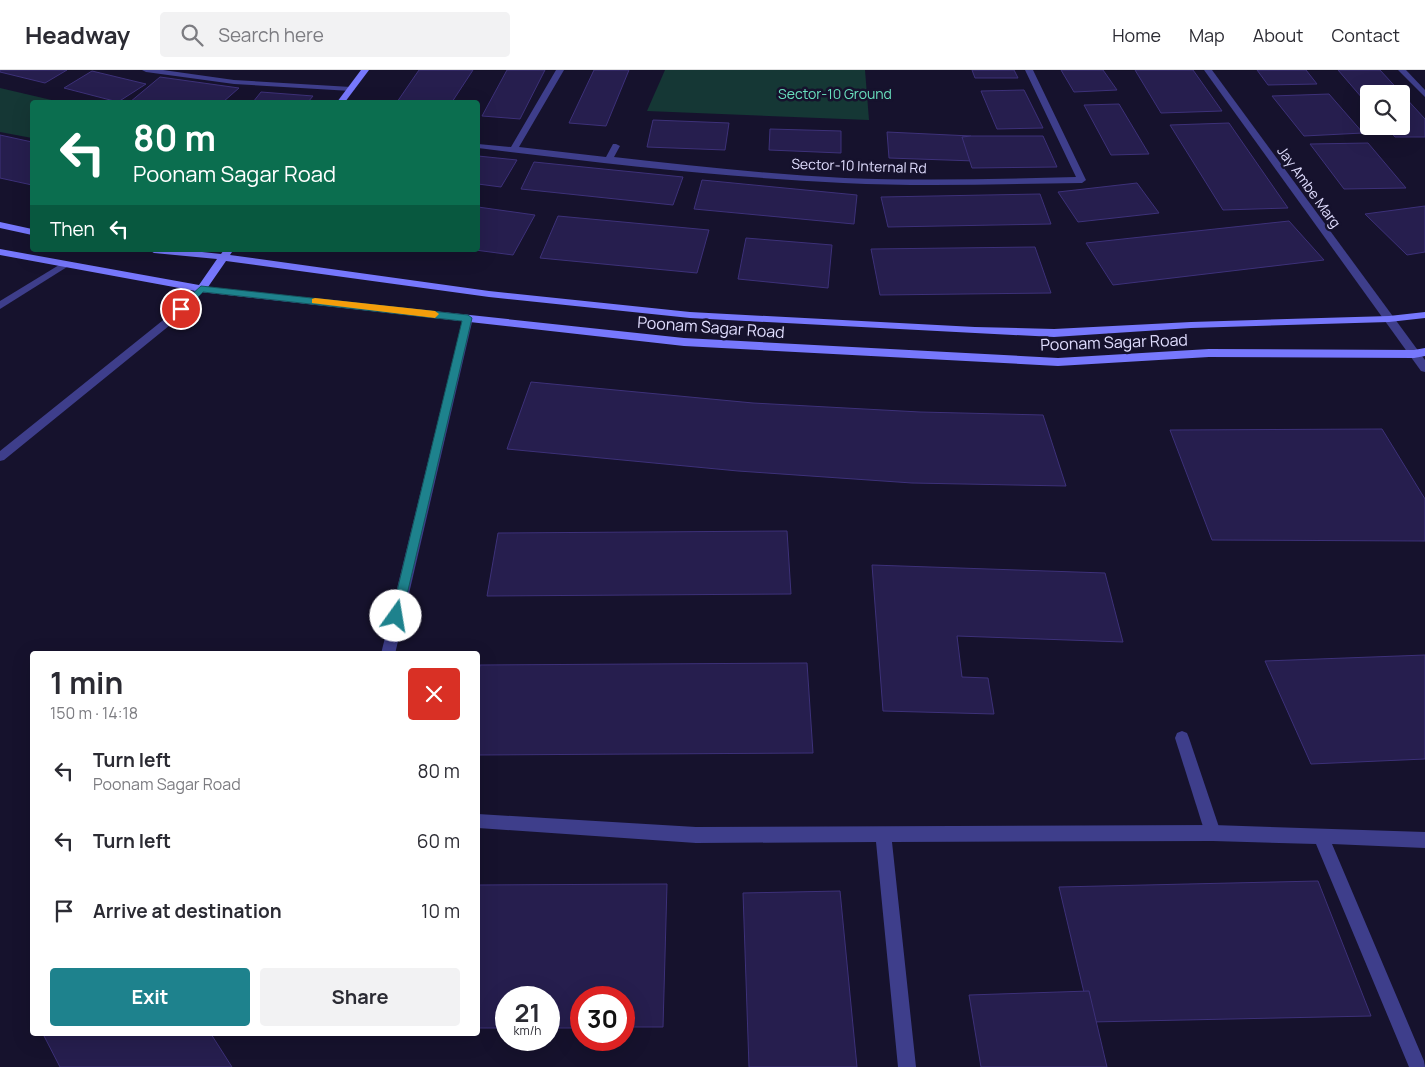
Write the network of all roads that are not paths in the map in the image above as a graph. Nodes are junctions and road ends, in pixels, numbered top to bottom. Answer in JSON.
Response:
{"nodes":[{"id":1,"x":146,"y":70,"type":"edge"},
{"id":2,"x":218,"y":70,"type":"edge"},
{"id":3,"x":365,"y":70,"type":"edge"},
{"id":4,"x":560,"y":70,"type":"edge"},
{"id":5,"x":1029,"y":70,"type":"edge"},
{"id":6,"x":1208,"y":70,"type":"edge"},
{"id":7,"x":1402,"y":70,"type":"edge"},
{"id":8,"x":209,"y":78,"type":"junction"},
{"id":9,"x":351,"y":89,"type":"junction"},
{"id":10,"x":1425,"y":95,"type":"edge"},
{"id":11,"x":343,"y":100,"type":"edge"},
{"id":12,"x":480,"y":146,"type":"edge"},
{"id":13,"x":616,"y":146,"type":"dead end"},
{"id":14,"x":514,"y":149,"type":"junction"},
{"id":15,"x":610,"y":160,"type":"junction"},
{"id":16,"x":0,"y":225,"type":"edge"},
{"id":17,"x":30,"y":232,"type":"edge"},
{"id":18,"x":0,"y":252,"type":"edge"},
{"id":19,"x":190,"y":252,"type":"edge"},
{"id":20,"x":225,"y":254,"type":"edge"},
{"id":21,"x":64,"y":265,"type":"junction"},
{"id":22,"x":201,"y":289,"type":"junction"},
{"id":23,"x":0,"y":306,"type":"edge"},
{"id":24,"x":1425,"y":315,"type":"edge"},
{"id":25,"x":468,"y":318,"type":"junction"},
{"id":26,"x":1389,"y":319,"type":"junction"},
{"id":27,"x":1419,"y":353,"type":"edge"},
{"id":28,"x":1425,"y":368,"type":"edge"},
{"id":29,"x":0,"y":458,"type":"edge"},
{"id":30,"x":389,"y":651,"type":"edge"},
{"id":31,"x":1182,"y":738,"type":"dead end"},
{"id":32,"x":480,"y":821,"type":"edge"},
{"id":33,"x":883,"y":833,"type":"junction"},
{"id":34,"x":1213,"y":833,"type":"junction"},
{"id":35,"x":1321,"y":837,"type":"junction"},
{"id":36,"x":1425,"y":840,"type":"edge"},
{"id":37,"x":907,"y":1067,"type":"edge"},
{"id":38,"x":1418,"y":1067,"type":"edge"}],
"edges":[{"from":1,"to":8,"type":"street"},
{"from":2,"to":8,"type":"street"},
{"from":3,"to":9,"type":"main road"},
{"from":4,"to":14,"type":"street"},
{"from":5,"to":15,"type":"street","name":"Sector-10 Internal Rd"},
{"from":6,"to":26,"type":"street","name":"Jay Ambe Marg"},
{"from":7,"to":10,"type":"street"},
{"from":8,"to":9,"type":"street"},
{"from":9,"to":11,"type":"main road"},
{"from":12,"to":14,"type":"street","name":"Sector-10 Internal Rd"},
{"from":13,"to":15,"type":"street"},
{"from":14,"to":15,"type":"street","name":"Sector-10 Internal Rd"},
{"from":16,"to":17,"type":"main road"},
{"from":18,"to":21,"type":"main road","name":"Poonam Sagar Road"},
{"from":19,"to":20,"type":"main road","name":"Poonam Sagar Road"},
{"from":20,"to":22,"type":"main road"},
{"from":20,"to":26,"type":"main road","name":"Poonam Sagar Road"},
{"from":21,"to":22,"type":"main road","name":"Poonam Sagar Road"},
{"from":21,"to":23,"type":"street"},
{"from":22,"to":25,"type":"main road","name":"Poonam Sagar Road"},
{"from":22,"to":29,"type":"street"},
{"from":24,"to":26,"type":"main road","name":"Poonam Sagar Road"},
{"from":25,"to":27,"type":"main road","name":"Poonam Sagar Road"},
{"from":25,"to":30,"type":"street"},
{"from":26,"to":27,"type":"street","name":"Jay Ambe Marg"},
{"from":27,"to":28,"type":"street","name":"Jay Ambe Marg"},
{"from":31,"to":34,"type":"street"},
{"from":32,"to":33,"type":"street"},
{"from":33,"to":34,"type":"street"},
{"from":33,"to":37,"type":"street"},
{"from":34,"to":35,"type":"street"},
{"from":35,"to":36,"type":"street"},
{"from":35,"to":38,"type":"street"}]}
